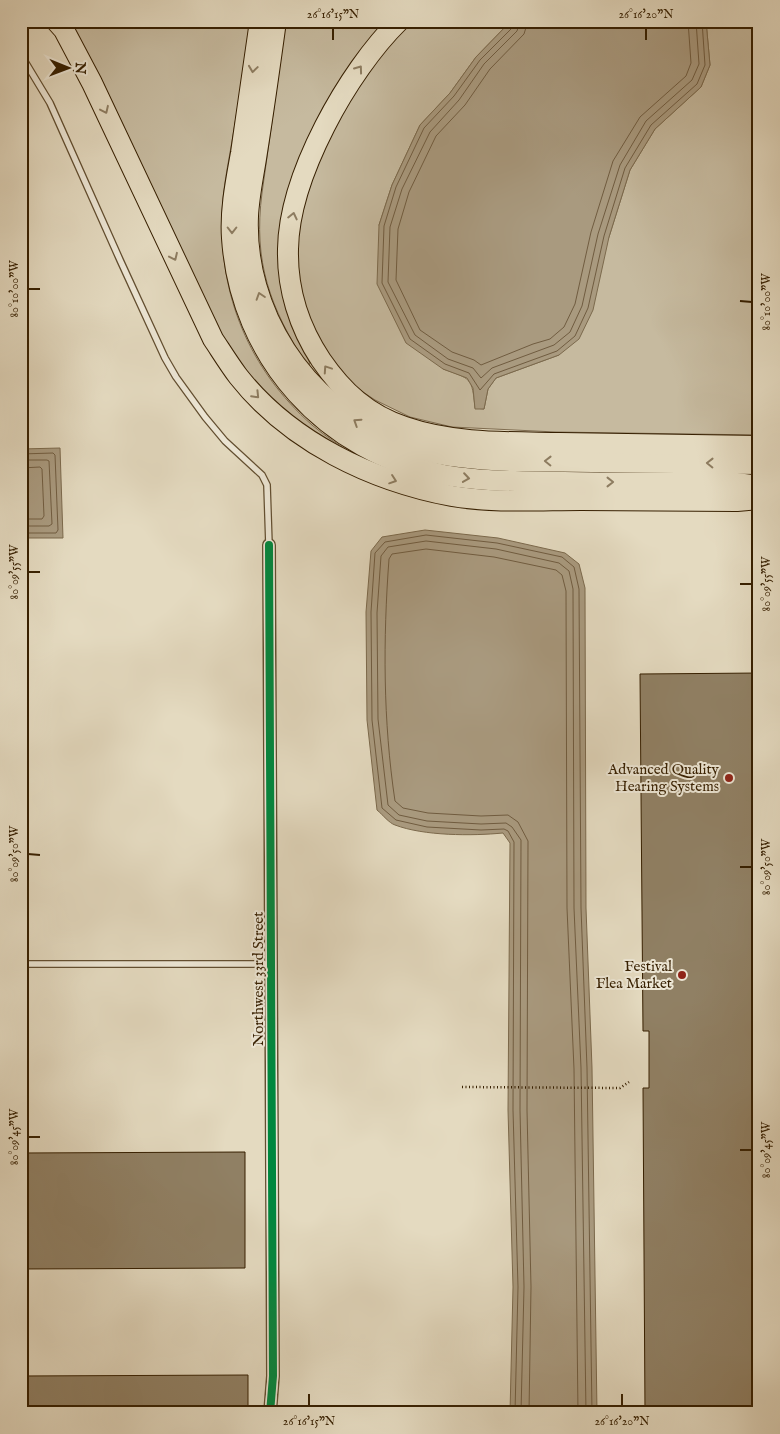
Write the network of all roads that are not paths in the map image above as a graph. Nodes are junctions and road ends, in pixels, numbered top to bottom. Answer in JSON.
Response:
{"nodes":[{"id":1,"x":56,"y":21,"type":"edge"},
{"id":2,"x":260,"y":21,"type":"edge"},
{"id":3,"x":276,"y":21,"type":"edge"},
{"id":4,"x":399,"y":21,"type":"edge"},
{"id":5,"x":21,"y":56,"type":"edge"},
{"id":6,"x":759,"y":446,"type":"edge"},
{"id":7,"x":759,"y":464,"type":"edge"},
{"id":8,"x":759,"y":486,"type":"edge"},
{"id":9,"x":759,"y":499,"type":"edge"},
{"id":10,"x":269,"y":545,"type":"joint"},
{"id":11,"x":21,"y":964,"type":"edge"},
{"id":12,"x":272,"y":964,"type":"junction"},
{"id":13,"x":270,"y":1413,"type":"edge"}],
"edges":[{"from":1,"to":9,"type":"highway","one_way":true},
{"from":2,"to":8,"type":"highway","one_way":true},
{"from":7,"to":3,"type":"highway","one_way":true},
{"from":6,"to":4,"type":"highway","one_way":true},
{"from":5,"to":10,"type":"lane"},
{"from":10,"to":12,"type":"street","name":"Northwest 33rd Street"},
{"from":11,"to":12,"type":"lane"},
{"from":12,"to":13,"type":"street","name":"Northwest 33rd Street"}]}
